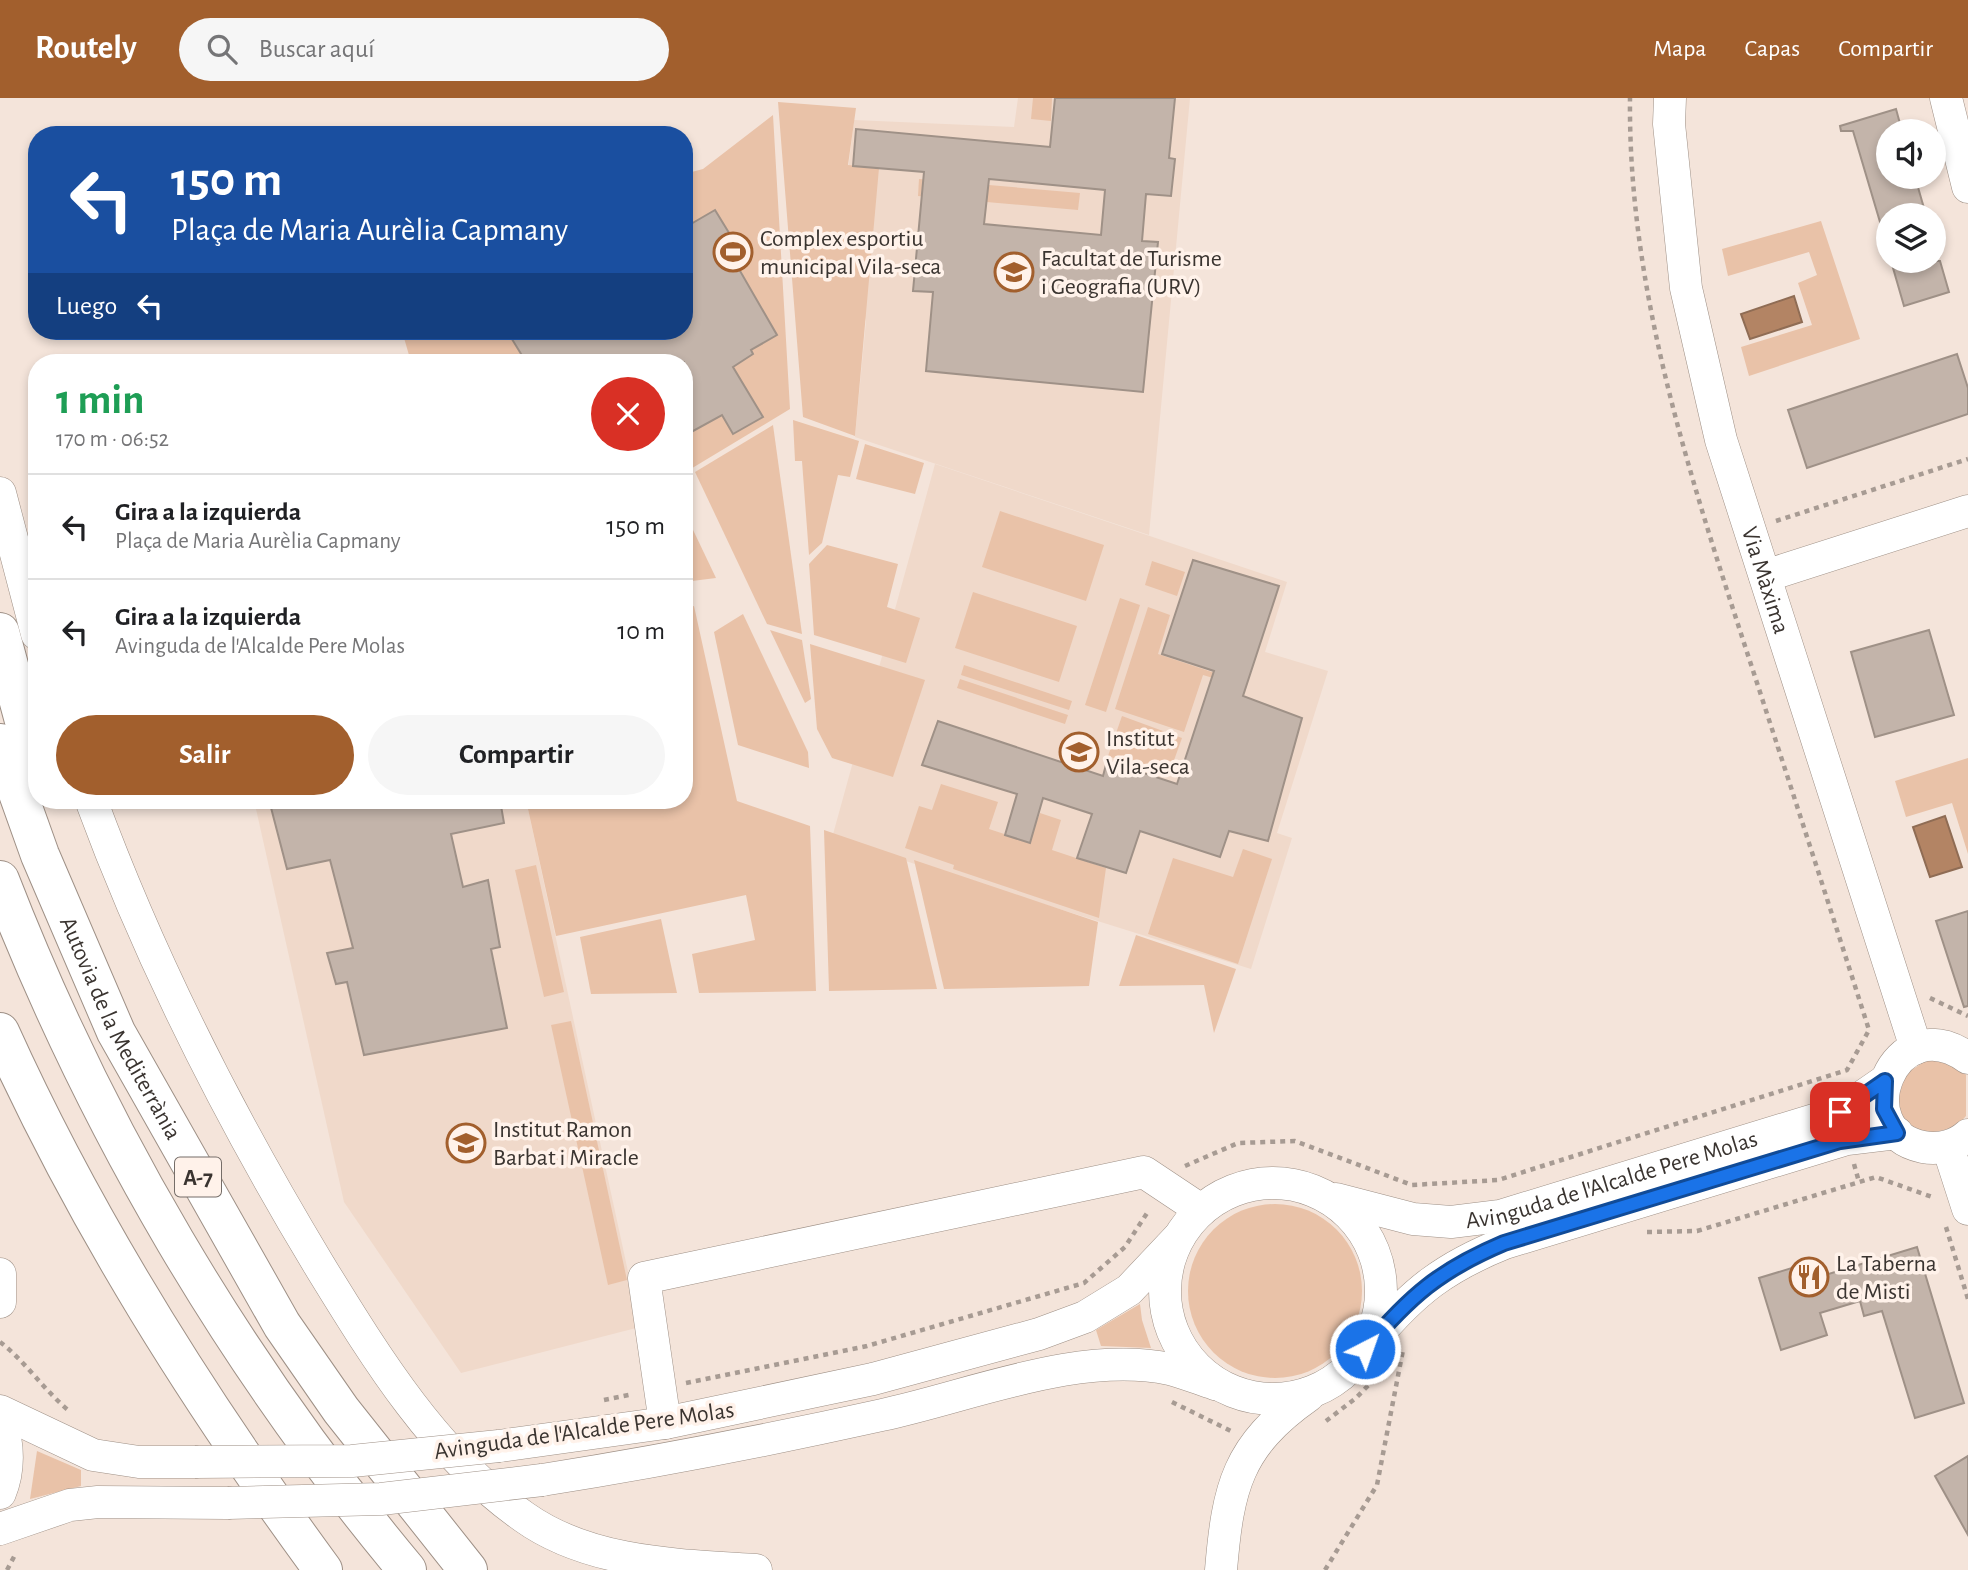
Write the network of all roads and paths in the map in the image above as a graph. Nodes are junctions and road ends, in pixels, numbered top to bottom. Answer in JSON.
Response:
{"nodes":[{"id":1,"x":1670,"y":98,"type":"edge"},
{"id":2,"x":1946,"y":98,"type":"edge"},
{"id":3,"x":1968,"y":187,"type":"edge"},
{"id":4,"x":1968,"y":459,"type":"edge"},
{"id":5,"x":0,"y":493,"type":"edge"},
{"id":6,"x":1968,"y":511,"type":"edge"},
{"id":7,"x":1750,"y":529,"type":"junction"},
{"id":8,"x":1711,"y":541,"type":"dead end"},
{"id":9,"x":1765,"y":576,"type":"junction"},
{"id":10,"x":28,"y":600,"type":"edge"},
{"id":11,"x":0,"y":632,"type":"edge"},
{"id":12,"x":28,"y":736,"type":"edge"},
{"id":13,"x":0,"y":743,"type":"edge"},
{"id":14,"x":49,"y":809,"type":"edge"},
{"id":15,"x":94,"y":809,"type":"edge"},
{"id":16,"x":0,"y":880,"type":"edge"},
{"id":17,"x":1865,"y":1015,"type":"dead end"},
{"id":18,"x":0,"y":1032,"type":"edge"},
{"id":19,"x":116,"y":1032,"type":"junction"},
{"id":20,"x":1916,"y":1048,"type":"junction"},
{"id":21,"x":1968,"y":1058,"type":"edge"},
{"id":22,"x":1829,"y":1075,"type":"dead end"},
{"id":23,"x":1885,"y":1081,"type":"junction"},
{"id":24,"x":1897,"y":1133,"type":"junction"},
{"id":25,"x":1958,"y":1141,"type":"edge"},
{"id":26,"x":1859,"y":1182,"type":"dead end"},
{"id":27,"x":1325,"y":1195,"type":"junction"},
{"id":28,"x":1959,"y":1208,"type":"edge"},
{"id":29,"x":1201,"y":1210,"type":"junction"},
{"id":30,"x":1179,"y":1237,"type":"junction"},
{"id":31,"x":0,"y":1274,"type":"edge"},
{"id":32,"x":1968,"y":1298,"type":"edge"},
{"id":33,"x":0,"y":1302,"type":"edge"},
{"id":34,"x":0,"y":1342,"type":"edge"},
{"id":35,"x":1365,"y":1349,"type":"junction"},
{"id":36,"x":1404,"y":1349,"type":"dead end"},
{"id":37,"x":1215,"y":1384,"type":"junction"},
{"id":38,"x":1313,"y":1393,"type":"junction"},
{"id":39,"x":0,"y":1411,"type":"edge"},
{"id":40,"x":73,"y":1414,"type":"dead end"},
{"id":41,"x":0,"y":1417,"type":"edge"},
{"id":42,"x":666,"y":1423,"type":"junction"},
{"id":43,"x":0,"y":1493,"type":"edge"},
{"id":44,"x":0,"y":1529,"type":"edge"},
{"id":45,"x":323,"y":1570,"type":"edge"},
{"id":46,"x":407,"y":1570,"type":"edge"},
{"id":47,"x":468,"y":1570,"type":"edge"},
{"id":48,"x":756,"y":1570,"type":"edge"},
{"id":49,"x":1220,"y":1570,"type":"edge"},
{"id":50,"x":1325,"y":1570,"type":"edge"}],
"edges":[{"from":1,"to":7,"type":"street","name":"Via Màxima"},
{"from":2,"to":3,"type":"street"},
{"from":4,"to":7,"type":"path"},
{"from":5,"to":10,"type":"street"},
{"from":6,"to":9,"type":"street"},
{"from":7,"to":8,"type":"path"},
{"from":7,"to":9,"type":"street","name":"Via Màxima"},
{"from":9,"to":20,"type":"street","name":"Via Màxima"},
{"from":11,"to":12,"type":"highway"},
{"from":13,"to":19,"type":"highway","name":"Autovia de la Mediterrània","number":"A-7"},
{"from":14,"to":19,"type":"highway"},
{"from":15,"to":48,"type":"street"},
{"from":16,"to":46,"type":"highway","name":"Autovia de la Mediterrània","number":"A-7"},
{"from":17,"to":22,"type":"path"},
{"from":18,"to":45,"type":"highway"},
{"from":19,"to":47,"type":"highway","name":"Autovia de la Mediterrània","number":"A-7"},
{"from":20,"to":21,"type":"street"},
{"from":20,"to":23,"type":"street","name":"Avinguda de l'Alcalde Pere Molas"},
{"from":23,"to":24,"type":"street"},
{"from":23,"to":27,"type":"street","name":"Avinguda de l'Alcalde Pere Molas"},
{"from":24,"to":25,"type":"street"},
{"from":24,"to":35,"type":"street","name":"Avinguda de l'Alcalde Pere Molas"},
{"from":25,"to":28,"type":"street"},
{"from":26,"to":28,"type":"path"},
{"from":27,"to":29,"type":"street"},
{"from":27,"to":35,"type":"street"},
{"from":28,"to":32,"type":"path"},
{"from":29,"to":30,"type":"street"},
{"from":29,"to":42,"type":"street"},
{"from":30,"to":37,"type":"street"},
{"from":30,"to":42,"type":"street","name":"Avinguda de l'Alcalde Pere Molas"},
{"from":31,"to":33,"type":"street"},
{"from":34,"to":40,"type":"path"},
{"from":35,"to":38,"type":"street"},
{"from":36,"to":50,"type":"path"},
{"from":37,"to":38,"type":"street"},
{"from":37,"to":44,"type":"street","name":"Avinguda de l'Alcalde Pere Molas","bridge":true},
{"from":38,"to":49,"type":"street"},
{"from":39,"to":42,"type":"street","name":"Avinguda de l'Alcalde Pere Molas","bridge":true},
{"from":41,"to":43,"type":"street"}]}
